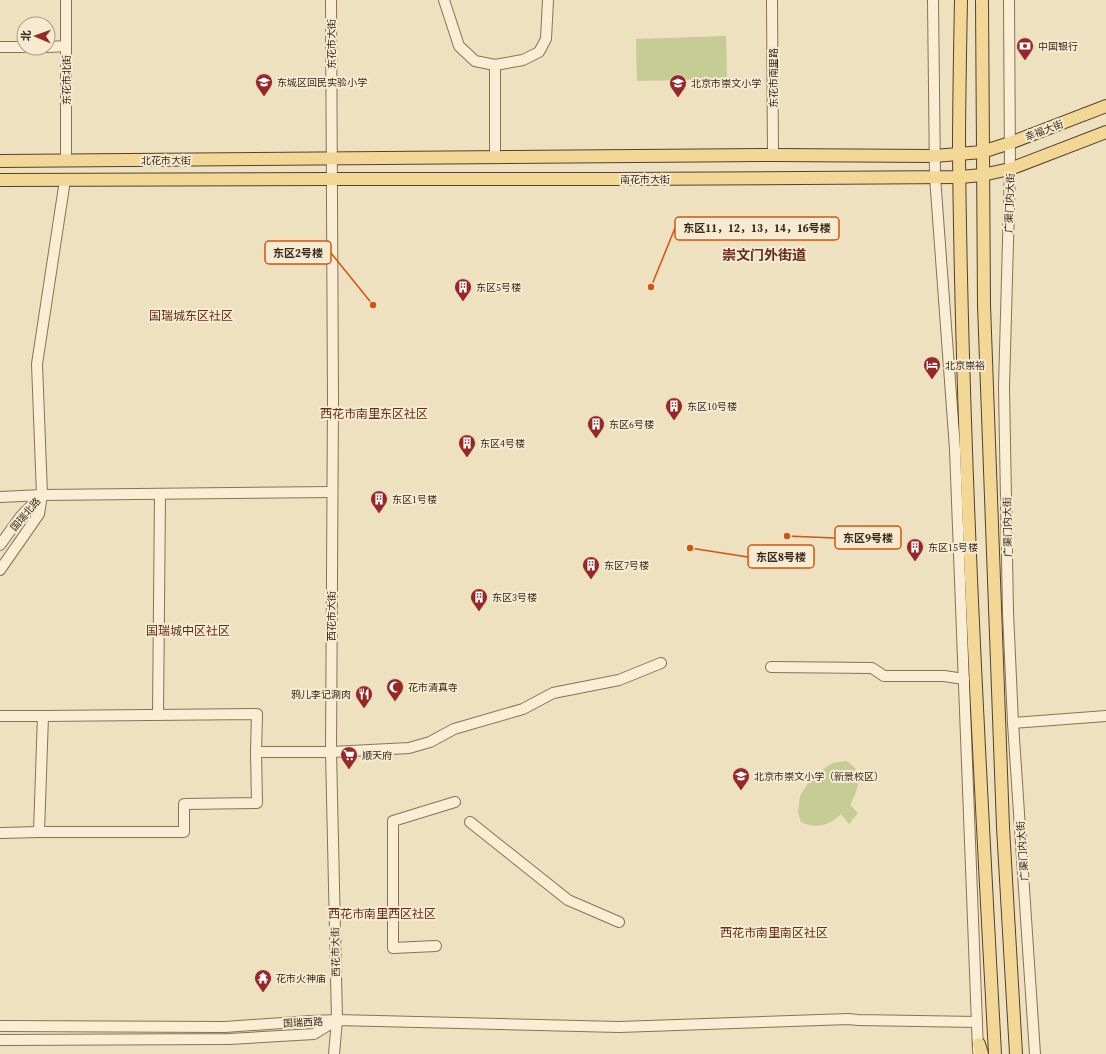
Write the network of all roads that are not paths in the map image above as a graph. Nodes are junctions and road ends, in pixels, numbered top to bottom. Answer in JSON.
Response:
{"nodes":[{"id":1,"x":66,"y":0,"type":"edge"},
{"id":2,"x":331,"y":0,"type":"edge"},
{"id":3,"x":444,"y":0,"type":"edge"},
{"id":4,"x":548,"y":0,"type":"edge"},
{"id":5,"x":772,"y":0,"type":"edge"},
{"id":6,"x":933,"y":0,"type":"edge"},
{"id":7,"x":961,"y":0,"type":"edge"},
{"id":8,"x":982,"y":0,"type":"edge"},
{"id":9,"x":1009,"y":0,"type":"edge"},
{"id":10,"x":66,"y":46,"type":"junction"},
{"id":11,"x":0,"y":47,"type":"edge"},
{"id":12,"x":16,"y":47,"type":"edge"},
{"id":13,"x":56,"y":47,"type":"edge"},
{"id":14,"x":495,"y":65,"type":"junction"},
{"id":15,"x":1106,"y":106,"type":"edge"},
{"id":16,"x":1106,"y":132,"type":"edge"},
{"id":17,"x":1010,"y":143,"type":"junction"},
{"id":18,"x":982,"y":152,"type":"junction"},
{"id":19,"x":959,"y":154,"type":"junction"},
{"id":20,"x":773,"y":155,"type":"junction"},
{"id":21,"x":934,"y":156,"type":"junction"},
{"id":22,"x":495,"y":157,"type":"junction"},
{"id":23,"x":331,"y":159,"type":"junction"},
{"id":24,"x":0,"y":161,"type":"edge"},
{"id":25,"x":66,"y":161,"type":"junction"},
{"id":26,"x":1010,"y":169,"type":"junction"},
{"id":27,"x":982,"y":175,"type":"junction"},
{"id":28,"x":935,"y":177,"type":"junction"},
{"id":29,"x":960,"y":177,"type":"junction"},
{"id":30,"x":331,"y":178,"type":"junction"},
{"id":31,"x":0,"y":180,"type":"edge"},
{"id":32,"x":65,"y":180,"type":"junction"},
{"id":33,"x":332,"y":492,"type":"junction"},
{"id":34,"x":160,"y":494,"type":"junction"},
{"id":35,"x":42,"y":495,"type":"junction"},
{"id":36,"x":0,"y":497,"type":"edge"},
{"id":37,"x":0,"y":545,"type":"edge"},
{"id":38,"x":0,"y":570,"type":"edge"},
{"id":39,"x":661,"y":663,"type":"dead end"},
{"id":40,"x":771,"y":667,"type":"dead end"},
{"id":41,"x":964,"y":680,"type":"junction"},
{"id":42,"x":158,"y":715,"type":"junction"},
{"id":43,"x":0,"y":716,"type":"edge"},
{"id":44,"x":43,"y":716,"type":"junction"},
{"id":45,"x":1106,"y":716,"type":"edge"},
{"id":46,"x":1013,"y":723,"type":"junction"},
{"id":47,"x":256,"y":752,"type":"junction"},
{"id":48,"x":331,"y":752,"type":"junction"},
{"id":49,"x":455,"y":802,"type":"dead end"},
{"id":50,"x":470,"y":822,"type":"dead end"},
{"id":51,"x":40,"y":832,"type":"junction"},
{"id":52,"x":0,"y":833,"type":"edge"},
{"id":53,"x":619,"y":922,"type":"dead end"},
{"id":54,"x":436,"y":946,"type":"dead end"},
{"id":55,"x":337,"y":1020,"type":"junction"},
{"id":56,"x":977,"y":1022,"type":"junction"},
{"id":57,"x":0,"y":1026,"type":"edge"},
{"id":58,"x":0,"y":1040,"type":"edge"},
{"id":59,"x":979,"y":1051,"type":"edge"},
{"id":60,"x":334,"y":1054,"type":"edge"},
{"id":61,"x":995,"y":1054,"type":"edge"},
{"id":62,"x":1016,"y":1054,"type":"edge"},
{"id":63,"x":1035,"y":1054,"type":"edge"}],
"edges":[{"from":1,"to":10,"type":"street","name":"东花市北街"},
{"from":2,"to":23,"type":"street","name":"东花市大街"},
{"from":3,"to":14,"type":"street"},
{"from":4,"to":14,"type":"street"},
{"from":5,"to":20,"type":"street","name":"东花市南里路"},
{"from":6,"to":21,"type":"street"},
{"from":7,"to":19,"type":"main road"},
{"from":8,"to":18,"type":"main road","name":"广渠门内大街"},
{"from":9,"to":17,"type":"street","name":"广渠门内大街"},
{"from":10,"to":13,"type":"street"},
{"from":10,"to":25,"type":"street","name":"东花市北街"},
{"from":11,"to":12,"type":"street"},
{"from":14,"to":22,"type":"street"},
{"from":15,"to":17,"type":"main road","name":"幸福大街"},
{"from":16,"to":26,"type":"main road"},
{"from":17,"to":18,"type":"main road","name":"幸福大街"},
{"from":17,"to":26,"type":"street","name":"广渠门内大街"},
{"from":18,"to":19,"type":"main road","name":"幸福大街"},
{"from":18,"to":27,"type":"main road","name":"广渠门内大街"},
{"from":19,"to":21,"type":"main road"},
{"from":19,"to":29,"type":"main road"},
{"from":20,"to":21,"type":"main road"},
{"from":20,"to":22,"type":"main road"},
{"from":21,"to":28,"type":"street"},
{"from":22,"to":23,"type":"main road"},
{"from":23,"to":25,"type":"main road","name":"北花市大街"},
{"from":23,"to":30,"type":"street","name":"东花市大街"},
{"from":24,"to":25,"type":"main road","name":"北花市大街"},
{"from":26,"to":27,"type":"main road"},
{"from":26,"to":46,"type":"street","name":"广渠门内大街"},
{"from":27,"to":29,"type":"main road","name":"南花市大街"},
{"from":27,"to":62,"type":"main road","name":"广渠门内大街"},
{"from":28,"to":29,"type":"main road","name":"南花市大街"},
{"from":28,"to":30,"type":"main road","name":"南花市大街"},
{"from":28,"to":41,"type":"street"},
{"from":29,"to":61,"type":"main road"},
{"from":30,"to":32,"type":"main road","name":"北花市大街"},
{"from":30,"to":33,"type":"street","name":"西花市大街"},
{"from":31,"to":32,"type":"main road","name":"北花市大街"},
{"from":32,"to":35,"type":"street"},
{"from":33,"to":34,"type":"street"},
{"from":33,"to":48,"type":"street","name":"西花市大街"},
{"from":34,"to":35,"type":"street"},
{"from":34,"to":42,"type":"street"},
{"from":35,"to":36,"type":"street"},
{"from":35,"to":37,"type":"street","name":"国瑞北路"},
{"from":35,"to":38,"type":"street","name":"国瑞北路"},
{"from":39,"to":48,"type":"street"},
{"from":40,"to":41,"type":"street"},
{"from":41,"to":56,"type":"street"},
{"from":42,"to":44,"type":"street"},
{"from":42,"to":47,"type":"street"},
{"from":43,"to":44,"type":"street"},
{"from":44,"to":51,"type":"street"},
{"from":45,"to":46,"type":"street"},
{"from":46,"to":63,"type":"street","name":"广渠门内大街"},
{"from":47,"to":48,"type":"street"},
{"from":47,"to":51,"type":"street"},
{"from":48,"to":55,"type":"street","name":"西花市大街"},
{"from":49,"to":54,"type":"street"},
{"from":50,"to":53,"type":"street"},
{"from":51,"to":52,"type":"street"},
{"from":55,"to":56,"type":"street"},
{"from":55,"to":57,"type":"street","name":"国瑞西路"},
{"from":55,"to":58,"type":"street","name":"国瑞西路"},
{"from":55,"to":60,"type":"street","name":"西花市大街"},
{"from":56,"to":59,"type":"street"}]}
